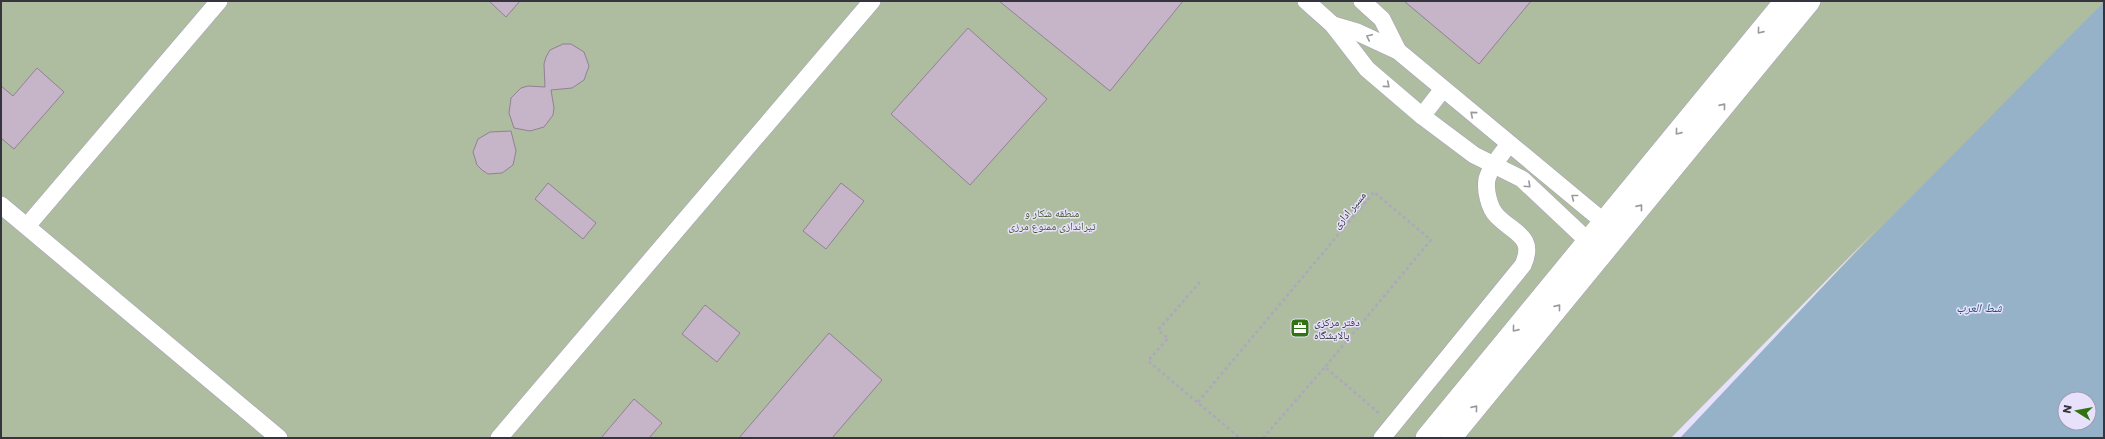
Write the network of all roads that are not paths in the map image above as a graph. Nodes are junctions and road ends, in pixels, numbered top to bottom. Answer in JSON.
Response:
{"nodes":[{"id":1,"x":219,"y":1,"type":"edge"},
{"id":2,"x":872,"y":1,"type":"edge"},
{"id":3,"x":1306,"y":1,"type":"edge"},
{"id":4,"x":1362,"y":1,"type":"edge"},
{"id":5,"x":1785,"y":1,"type":"edge"},
{"id":6,"x":1810,"y":1,"type":"edge"},
{"id":7,"x":1333,"y":25,"type":"junction"},
{"id":8,"x":1398,"y":50,"type":"junction"},
{"id":9,"x":1442,"y":89,"type":"junction"},
{"id":10,"x":1422,"y":116,"type":"junction"},
{"id":11,"x":1508,"y":144,"type":"junction"},
{"id":12,"x":1474,"y":155,"type":"junction"},
{"id":13,"x":1495,"y":165,"type":"junction"},
{"id":14,"x":1486,"y":191,"type":"junction"},
{"id":15,"x":1,"y":205,"type":"edge"},
{"id":16,"x":27,"y":226,"type":"junction"},
{"id":17,"x":1611,"y":228,"type":"junction"},
{"id":18,"x":1595,"y":247,"type":"junction"},
{"id":19,"x":279,"y":438,"type":"edge"},
{"id":20,"x":499,"y":438,"type":"edge"},
{"id":21,"x":1382,"y":438,"type":"edge"},
{"id":22,"x":1426,"y":438,"type":"edge"},
{"id":23,"x":1451,"y":438,"type":"edge"}],
"edges":[{"from":1,"to":16,"type":"lane"},
{"from":2,"to":20,"type":"lane"},
{"from":3,"to":7,"type":"lane"},
{"from":4,"to":8,"type":"lane"},
{"from":5,"to":17,"type":"main road","one_way":true},
{"from":17,"to":6,"type":"main road","one_way":true},
{"from":8,"to":7,"type":"lane","one_way":true},
{"from":7,"to":10,"type":"lane","one_way":true},
{"from":8,"to":9,"type":"lane"},
{"from":9,"to":10,"type":"lane"},
{"from":11,"to":9,"type":"lane","one_way":true},
{"from":10,"to":12,"type":"lane"},
{"from":11,"to":13,"type":"lane"},
{"from":17,"to":11,"type":"lane","one_way":true},
{"from":12,"to":13,"type":"lane"},
{"from":12,"to":14,"type":"lane"},
{"from":13,"to":14,"type":"lane"},
{"from":13,"to":18,"type":"lane","one_way":true},
{"from":14,"to":21,"type":"lane"},
{"from":15,"to":16,"type":"lane"},
{"from":16,"to":19,"type":"lane"},
{"from":17,"to":18,"type":"main road"},
{"from":18,"to":22,"type":"main road","one_way":true},
{"from":23,"to":18,"type":"main road","one_way":true}]}
